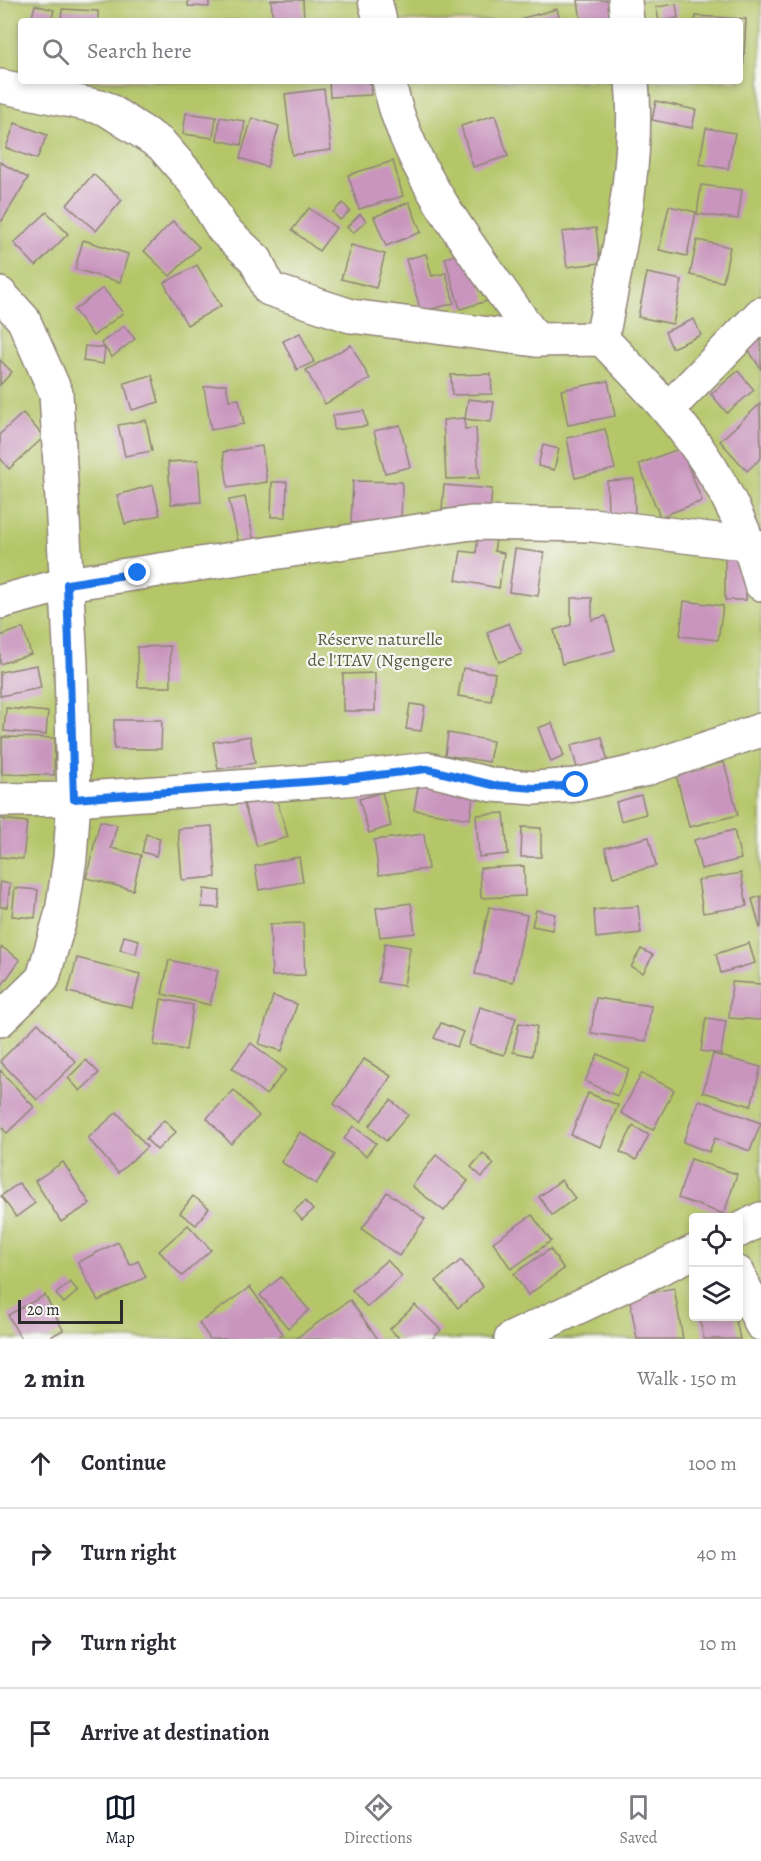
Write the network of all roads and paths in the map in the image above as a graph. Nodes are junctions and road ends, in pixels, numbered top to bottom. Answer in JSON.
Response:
{"nodes":[{"id":1,"x":375,"y":0,"type":"edge"},
{"id":2,"x":625,"y":0,"type":"edge"},
{"id":3,"x":379,"y":18,"type":"edge"},
{"id":4,"x":627,"y":18,"type":"edge"},
{"id":5,"x":390,"y":84,"type":"edge"},
{"id":6,"x":632,"y":84,"type":"edge"},
{"id":7,"x":0,"y":86,"type":"edge"},
{"id":8,"x":0,"y":294,"type":"edge"},
{"id":9,"x":761,"y":314,"type":"edge"},
{"id":10,"x":603,"y":339,"type":"junction"},
{"id":11,"x":536,"y":340,"type":"junction"},
{"id":12,"x":669,"y":408,"type":"junction"},
{"id":13,"x":751,"y":544,"type":"junction"},
{"id":14,"x":67,"y":584,"type":"junction"},
{"id":15,"x":761,"y":584,"type":"edge"},
{"id":16,"x":0,"y":602,"type":"edge"},
{"id":17,"x":761,"y":730,"type":"edge"},
{"id":18,"x":74,"y":799,"type":"junction"},
{"id":19,"x":0,"y":800,"type":"edge"},
{"id":20,"x":0,"y":1020,"type":"edge"},
{"id":21,"x":761,"y":1219,"type":"edge"},
{"id":22,"x":743,"y":1228,"type":"edge"},
{"id":23,"x":689,"y":1254,"type":"edge"},
{"id":24,"x":743,"y":1285,"type":"edge"},
{"id":25,"x":761,"y":1324,"type":"edge"},
{"id":26,"x":511,"y":1339,"type":"edge"}],
"edges":[{"from":1,"to":3,"type":"street"},
{"from":2,"to":4,"type":"street"},
{"from":5,"to":11,"type":"street"},
{"from":6,"to":10,"type":"street"},
{"from":7,"to":11,"type":"street"},
{"from":8,"to":14,"type":"street"},
{"from":9,"to":12,"type":"street"},
{"from":10,"to":11,"type":"street"},
{"from":10,"to":12,"type":"street"},
{"from":12,"to":13,"type":"street"},
{"from":13,"to":14,"type":"street"},
{"from":13,"to":15,"type":"street"},
{"from":14,"to":16,"type":"street"},
{"from":14,"to":18,"type":"street"},
{"from":17,"to":18,"type":"street"},
{"from":18,"to":19,"type":"street"},
{"from":18,"to":20,"type":"street"},
{"from":21,"to":22,"type":"street"},
{"from":23,"to":26,"type":"street"},
{"from":24,"to":25,"type":"street"}]}
